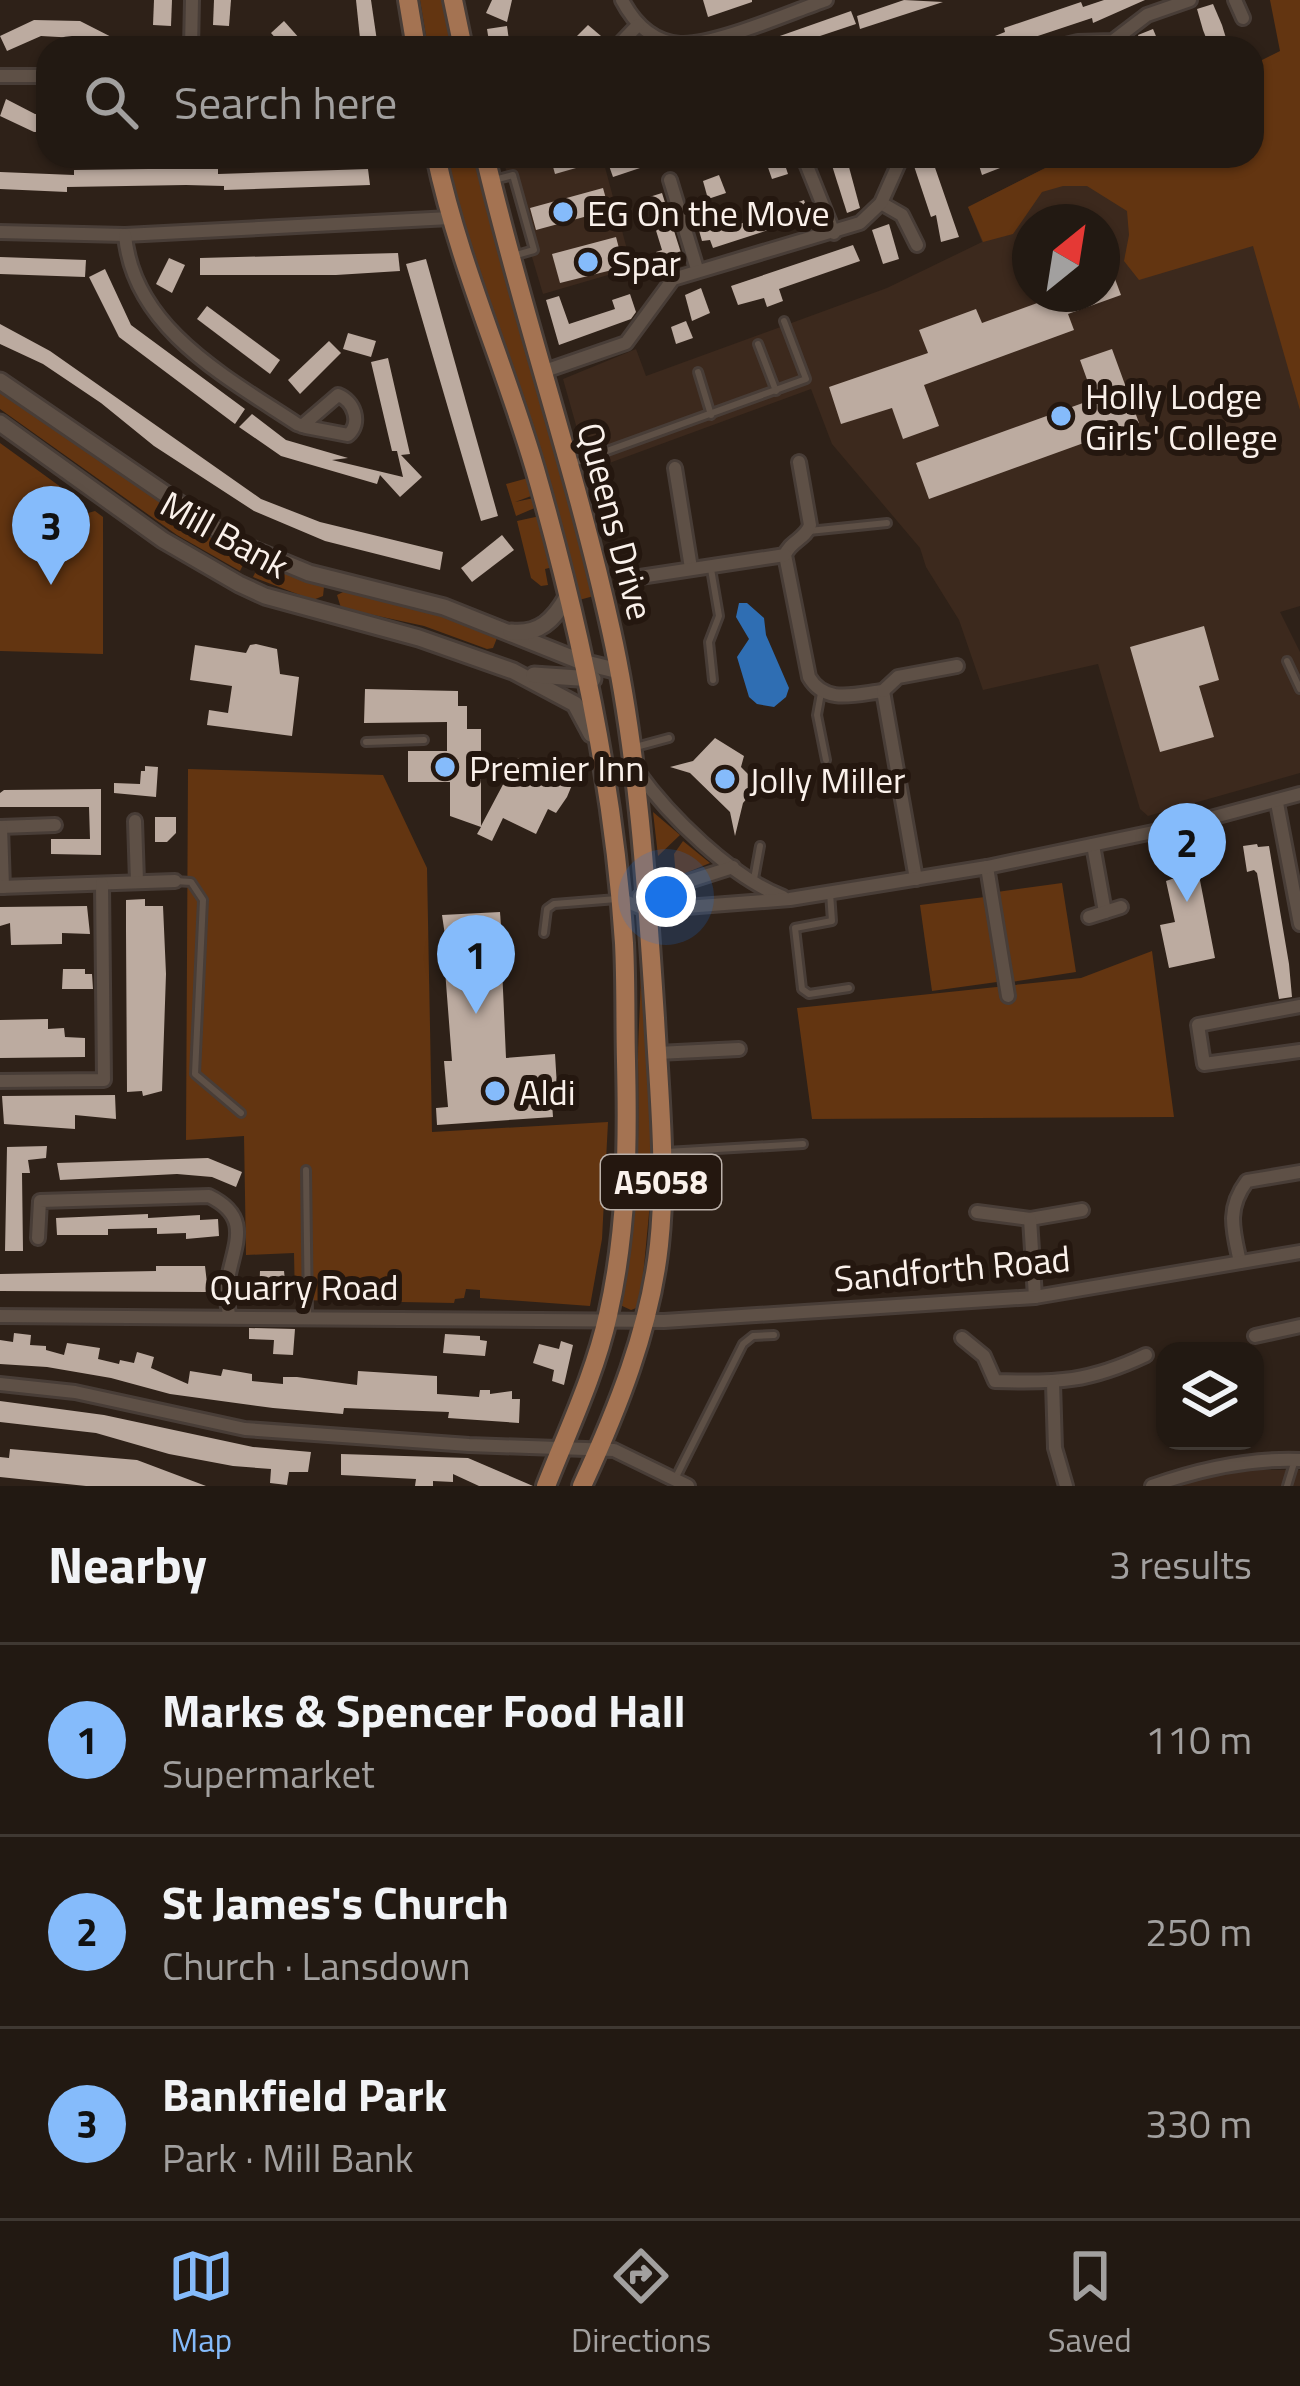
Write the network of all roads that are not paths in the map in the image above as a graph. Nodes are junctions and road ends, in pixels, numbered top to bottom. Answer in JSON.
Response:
{"nodes":[{"id":1,"x":192,"y":0,"type":"edge"},
{"id":2,"x":408,"y":0,"type":"edge"},
{"id":3,"x":453,"y":0,"type":"edge"},
{"id":4,"x":622,"y":0,"type":"edge"},
{"id":5,"x":826,"y":0,"type":"edge"},
{"id":6,"x":1190,"y":0,"type":"edge"},
{"id":7,"x":1235,"y":0,"type":"edge"},
{"id":8,"x":1244,"y":18,"type":"dead end"},
{"id":9,"x":638,"y":25,"type":"junction"},
{"id":10,"x":191,"y":36,"type":"edge"},
{"id":11,"x":414,"y":36,"type":"edge"},
{"id":12,"x":460,"y":36,"type":"edge"},
{"id":13,"x":627,"y":36,"type":"edge"},
{"id":14,"x":655,"y":36,"type":"edge"},
{"id":15,"x":720,"y":36,"type":"edge"},
{"id":16,"x":1124,"y":36,"type":"edge"},
{"id":17,"x":0,"y":76,"type":"edge"},
{"id":18,"x":36,"y":76,"type":"edge"},
{"id":19,"x":439,"y":168,"type":"edge"},
{"id":20,"x":487,"y":168,"type":"edge"},
{"id":21,"x":807,"y":168,"type":"edge"},
{"id":22,"x":897,"y":168,"type":"edge"},
{"id":23,"x":670,"y":180,"type":"dead end"},
{"id":24,"x":881,"y":203,"type":"junction"},
{"id":25,"x":450,"y":218,"type":"junction"},
{"id":26,"x":0,"y":232,"type":"edge"},
{"id":27,"x":834,"y":233,"type":"junction"},
{"id":28,"x":125,"y":235,"type":"junction"},
{"id":29,"x":917,"y":245,"type":"dead end"},
{"id":30,"x":697,"y":269,"type":"junction"},
{"id":31,"x":784,"y":321,"type":"dead end"},
{"id":32,"x":758,"y":344,"type":"dead end"},
{"id":33,"x":542,"y":372,"type":"junction"},
{"id":34,"x":698,"y":372,"type":"dead end"},
{"id":35,"x":0,"y":381,"type":"edge"},
{"id":36,"x":776,"y":391,"type":"junction"},
{"id":37,"x":711,"y":415,"type":"junction"},
{"id":38,"x":0,"y":423,"type":"edge"},
{"id":39,"x":302,"y":426,"type":"dead end"},
{"id":40,"x":799,"y":462,"type":"dead end"},
{"id":41,"x":568,"y":465,"type":"junction"},
{"id":42,"x":675,"y":468,"type":"dead end"},
{"id":43,"x":887,"y":524,"type":"dead end"},
{"id":44,"x":808,"y":531,"type":"junction"},
{"id":45,"x":785,"y":555,"type":"junction"},
{"id":46,"x":710,"y":566,"type":"junction"},
{"id":47,"x":692,"y":568,"type":"junction"},
{"id":48,"x":640,"y":577,"type":"dead end"},
{"id":49,"x":334,"y":580,"type":"junction"},
{"id":50,"x":567,"y":597,"type":"junction"},
{"id":51,"x":326,"y":613,"type":"junction"},
{"id":52,"x":502,"y":631,"type":"junction"},
{"id":53,"x":1286,"y":661,"type":"dead end"},
{"id":54,"x":957,"y":666,"type":"dead end"},
{"id":55,"x":513,"y":670,"type":"junction"},
{"id":56,"x":619,"y":671,"type":"junction"},
{"id":57,"x":585,"y":672,"type":"junction"},
{"id":58,"x":713,"y":680,"type":"dead end"},
{"id":59,"x":1300,"y":689,"type":"edge"},
{"id":60,"x":821,"y":692,"type":"junction"},
{"id":61,"x":883,"y":692,"type":"junction"},
{"id":62,"x":669,"y":738,"type":"dead end"},
{"id":63,"x":424,"y":740,"type":"dead end"},
{"id":64,"x":366,"y":742,"type":"dead end"},
{"id":65,"x":597,"y":748,"type":"junction"},
{"id":66,"x":630,"y":755,"type":"junction"},
{"id":67,"x":826,"y":760,"type":"dead end"},
{"id":68,"x":1300,"y":794,"type":"edge"},
{"id":69,"x":1277,"y":803,"type":"junction"},
{"id":70,"x":135,"y":821,"type":"dead end"},
{"id":71,"x":55,"y":825,"type":"dead end"},
{"id":72,"x":1,"y":826,"type":"edge"},
{"id":73,"x":1093,"y":844,"type":"junction"},
{"id":74,"x":760,"y":846,"type":"dead end"},
{"id":75,"x":642,"y":866,"type":"junction"},
{"id":76,"x":733,"y":867,"type":"junction"},
{"id":77,"x":987,"y":867,"type":"junction"},
{"id":78,"x":916,"y":879,"type":"junction"},
{"id":79,"x":137,"y":881,"type":"junction"},
{"id":80,"x":175,"y":881,"type":"joint"},
{"id":81,"x":753,"y":883,"type":"junction"},
{"id":82,"x":102,"y":884,"type":"junction"},
{"id":83,"x":1,"y":886,"type":"edge"},
{"id":84,"x":830,"y":893,"type":"junction"},
{"id":85,"x":620,"y":899,"type":"junction"},
{"id":86,"x":790,"y":899,"type":"junction"},
{"id":87,"x":646,"y":903,"type":"junction"},
{"id":88,"x":1121,"y":907,"type":"dead end"},
{"id":89,"x":1105,"y":912,"type":"junction"},
{"id":90,"x":1089,"y":917,"type":"dead end"},
{"id":91,"x":1300,"y":925,"type":"edge"},
{"id":92,"x":544,"y":933,"type":"dead end"},
{"id":93,"x":849,"y":988,"type":"dead end"},
{"id":94,"x":1008,"y":996,"type":"dead end"},
{"id":95,"x":1300,"y":1006,"type":"edge"},
{"id":96,"x":740,"y":1049,"type":"dead end"},
{"id":97,"x":1300,"y":1051,"type":"edge"},
{"id":98,"x":657,"y":1053,"type":"junction"},
{"id":99,"x":0,"y":1081,"type":"edge"},
{"id":100,"x":241,"y":1113,"type":"dead end"},
{"id":101,"x":803,"y":1144,"type":"dead end"},
{"id":102,"x":663,"y":1152,"type":"junction"},
{"id":103,"x":307,"y":1170,"type":"dead end"},
{"id":104,"x":1300,"y":1172,"type":"edge"},
{"id":105,"x":1082,"y":1210,"type":"dead end"},
{"id":106,"x":977,"y":1211,"type":"dead end"},
{"id":107,"x":1030,"y":1219,"type":"junction"},
{"id":108,"x":38,"y":1238,"type":"dead end"},
{"id":109,"x":1300,"y":1252,"type":"edge"},
{"id":110,"x":1240,"y":1262,"type":"junction"},
{"id":111,"x":1035,"y":1297,"type":"junction"},
{"id":112,"x":229,"y":1315,"type":"junction"},
{"id":113,"x":0,"y":1316,"type":"edge"},
{"id":114,"x":308,"y":1316,"type":"junction"},
{"id":115,"x":607,"y":1319,"type":"junction"},
{"id":116,"x":645,"y":1320,"type":"junction"},
{"id":117,"x":1300,"y":1326,"type":"edge"},
{"id":118,"x":774,"y":1335,"type":"dead end"},
{"id":119,"x":1255,"y":1336,"type":"dead end"},
{"id":120,"x":962,"y":1338,"type":"dead end"},
{"id":121,"x":1146,"y":1355,"type":"dead end"},
{"id":122,"x":1053,"y":1382,"type":"junction"},
{"id":123,"x":0,"y":1384,"type":"edge"},
{"id":124,"x":561,"y":1447,"type":"junction"},
{"id":125,"x":599,"y":1449,"type":"junction"},
{"id":126,"x":1297,"y":1460,"type":"edge"},
{"id":127,"x":682,"y":1483,"type":"edge"},
{"id":128,"x":546,"y":1486,"type":"edge"},
{"id":129,"x":582,"y":1486,"type":"edge"},
{"id":130,"x":1066,"y":1486,"type":"edge"},
{"id":131,"x":1152,"y":1486,"type":"edge"},
{"id":132,"x":1287,"y":1486,"type":"edge"}],
"edges":[{"from":1,"to":10,"type":"street"},
{"from":2,"to":11,"type":"highway"},
{"from":3,"to":12,"type":"highway"},
{"from":4,"to":9,"type":"street"},
{"from":5,"to":15,"type":"street"},
{"from":6,"to":16,"type":"street"},
{"from":7,"to":8,"type":"street"},
{"from":9,"to":13,"type":"street"},
{"from":9,"to":14,"type":"street"},
{"from":17,"to":18,"type":"street"},
{"from":19,"to":25,"type":"highway","name":"Queens Drive","number":"A5058"},
{"from":20,"to":33,"type":"highway","name":"Queens Drive","number":"A5058"},
{"from":21,"to":27,"type":"street"},
{"from":22,"to":24,"type":"street"},
{"from":23,"to":30,"type":"street"},
{"from":24,"to":27,"type":"street"},
{"from":24,"to":29,"type":"street"},
{"from":25,"to":28,"type":"street"},
{"from":25,"to":50,"type":"highway","name":"Queens Drive","number":"A5058"},
{"from":26,"to":28,"type":"street"},
{"from":27,"to":30,"type":"street"},
{"from":28,"to":39,"type":"street"},
{"from":30,"to":33,"type":"street"},
{"from":31,"to":36,"type":"lane"},
{"from":32,"to":36,"type":"lane"},
{"from":33,"to":41,"type":"highway","name":"Queens Drive","number":"A5058"},
{"from":34,"to":37,"type":"lane"},
{"from":35,"to":49,"type":"street","name":"Mill Bank"},
{"from":36,"to":37,"type":"lane"},
{"from":37,"to":41,"type":"lane"},
{"from":38,"to":51,"type":"street","name":"Mill Bank"},
{"from":40,"to":44,"type":"street"},
{"from":41,"to":56,"type":"highway","name":"Queens Drive","number":"A5058"},
{"from":42,"to":47,"type":"street"},
{"from":43,"to":44,"type":"lane"},
{"from":44,"to":45,"type":"street"},
{"from":45,"to":46,"type":"street"},
{"from":45,"to":60,"type":"street"},
{"from":46,"to":47,"type":"street"},
{"from":46,"to":58,"type":"lane"},
{"from":47,"to":48,"type":"street"},
{"from":49,"to":51,"type":"street"},
{"from":49,"to":52,"type":"street","name":"Mill Bank"},
{"from":50,"to":52,"type":"street"},
{"from":50,"to":57,"type":"highway","name":"Queens Drive","number":"A5058"},
{"from":51,"to":55,"type":"street","name":"Mill Bank"},
{"from":52,"to":57,"type":"street","name":"Mill Bank"},
{"from":53,"to":59,"type":"lane"},
{"from":54,"to":61,"type":"street"},
{"from":55,"to":57,"type":"street","name":"Mill Bank"},
{"from":55,"to":65,"type":"street","name":"Mill Bank"},
{"from":56,"to":57,"type":"street","name":"Mill Bank"},
{"from":56,"to":66,"type":"highway","name":"Queens Drive","number":"A5058"},
{"from":57,"to":65,"type":"highway","name":"Queens Drive","number":"A5058"},
{"from":60,"to":61,"type":"street"},
{"from":60,"to":67,"type":"lane"},
{"from":61,"to":78,"type":"street"},
{"from":62,"to":66,"type":"lane"},
{"from":63,"to":64,"type":"lane"},
{"from":65,"to":85,"type":"highway","name":"Queens Drive","number":"A5058"},
{"from":66,"to":75,"type":"highway","name":"Queens Drive","number":"A5058"},
{"from":66,"to":76,"type":"street"},
{"from":68,"to":69,"type":"street"},
{"from":69,"to":73,"type":"street"},
{"from":69,"to":91,"type":"street"},
{"from":70,"to":79,"type":"street"},
{"from":71,"to":72,"type":"street"},
{"from":72,"to":83,"type":"street"},
{"from":73,"to":77,"type":"street"},
{"from":73,"to":89,"type":"street"},
{"from":74,"to":81,"type":"lane"},
{"from":75,"to":85,"type":"highway"},
{"from":75,"to":87,"type":"highway","name":"Queens Drive","number":"A5058"},
{"from":76,"to":81,"type":"street"},
{"from":76,"to":87,"type":"street"},
{"from":77,"to":78,"type":"street"},
{"from":77,"to":94,"type":"street"},
{"from":78,"to":84,"type":"street"},
{"from":79,"to":80,"type":"street"},
{"from":79,"to":82,"type":"street"},
{"from":80,"to":100,"type":"lane"},
{"from":81,"to":86,"type":"street"},
{"from":82,"to":83,"type":"street"},
{"from":82,"to":99,"type":"street"},
{"from":84,"to":86,"type":"street"},
{"from":84,"to":93,"type":"lane"},
{"from":85,"to":87,"type":"street"},
{"from":85,"to":92,"type":"lane"},
{"from":85,"to":115,"type":"highway","name":"Queens Drive","number":"A5058"},
{"from":86,"to":87,"type":"street"},
{"from":87,"to":98,"type":"highway","name":"Queens Drive","number":"A5058"},
{"from":88,"to":89,"type":"street"},
{"from":89,"to":90,"type":"street"},
{"from":95,"to":97,"type":"street"},
{"from":96,"to":98,"type":"street"},
{"from":98,"to":102,"type":"highway","name":"Queens Drive","number":"A5058"},
{"from":101,"to":102,"type":"lane"},
{"from":102,"to":116,"type":"highway","name":"Queens Drive","number":"A5058"},
{"from":103,"to":114,"type":"lane"},
{"from":104,"to":110,"type":"street"},
{"from":105,"to":107,"type":"street"},
{"from":106,"to":107,"type":"street"},
{"from":107,"to":111,"type":"street"},
{"from":108,"to":112,"type":"street"},
{"from":109,"to":110,"type":"street","name":"Sandforth Road"},
{"from":110,"to":111,"type":"street","name":"Sandforth Road"},
{"from":111,"to":116,"type":"street","name":"Sandforth Road"},
{"from":112,"to":113,"type":"street","name":"Quarry Road"},
{"from":112,"to":114,"type":"street","name":"Quarry Road"},
{"from":114,"to":115,"type":"street","name":"Quarry Road"},
{"from":115,"to":116,"type":"street","name":"Sandforth Road"},
{"from":115,"to":124,"type":"highway","name":"Queens Drive","number":"A5058"},
{"from":116,"to":125,"type":"highway","name":"Queens Drive","number":"A5058"},
{"from":117,"to":119,"type":"street"},
{"from":118,"to":127,"type":"lane"},
{"from":120,"to":122,"type":"street"},
{"from":121,"to":122,"type":"street"},
{"from":122,"to":130,"type":"street"},
{"from":123,"to":124,"type":"street"},
{"from":124,"to":125,"type":"street"},
{"from":124,"to":128,"type":"highway","name":"Queens Drive","number":"A5058"},
{"from":125,"to":127,"type":"street"},
{"from":125,"to":129,"type":"highway","name":"Queens Drive","number":"A5058"},
{"from":126,"to":131,"type":"street"},
{"from":126,"to":132,"type":"lane"}]}
